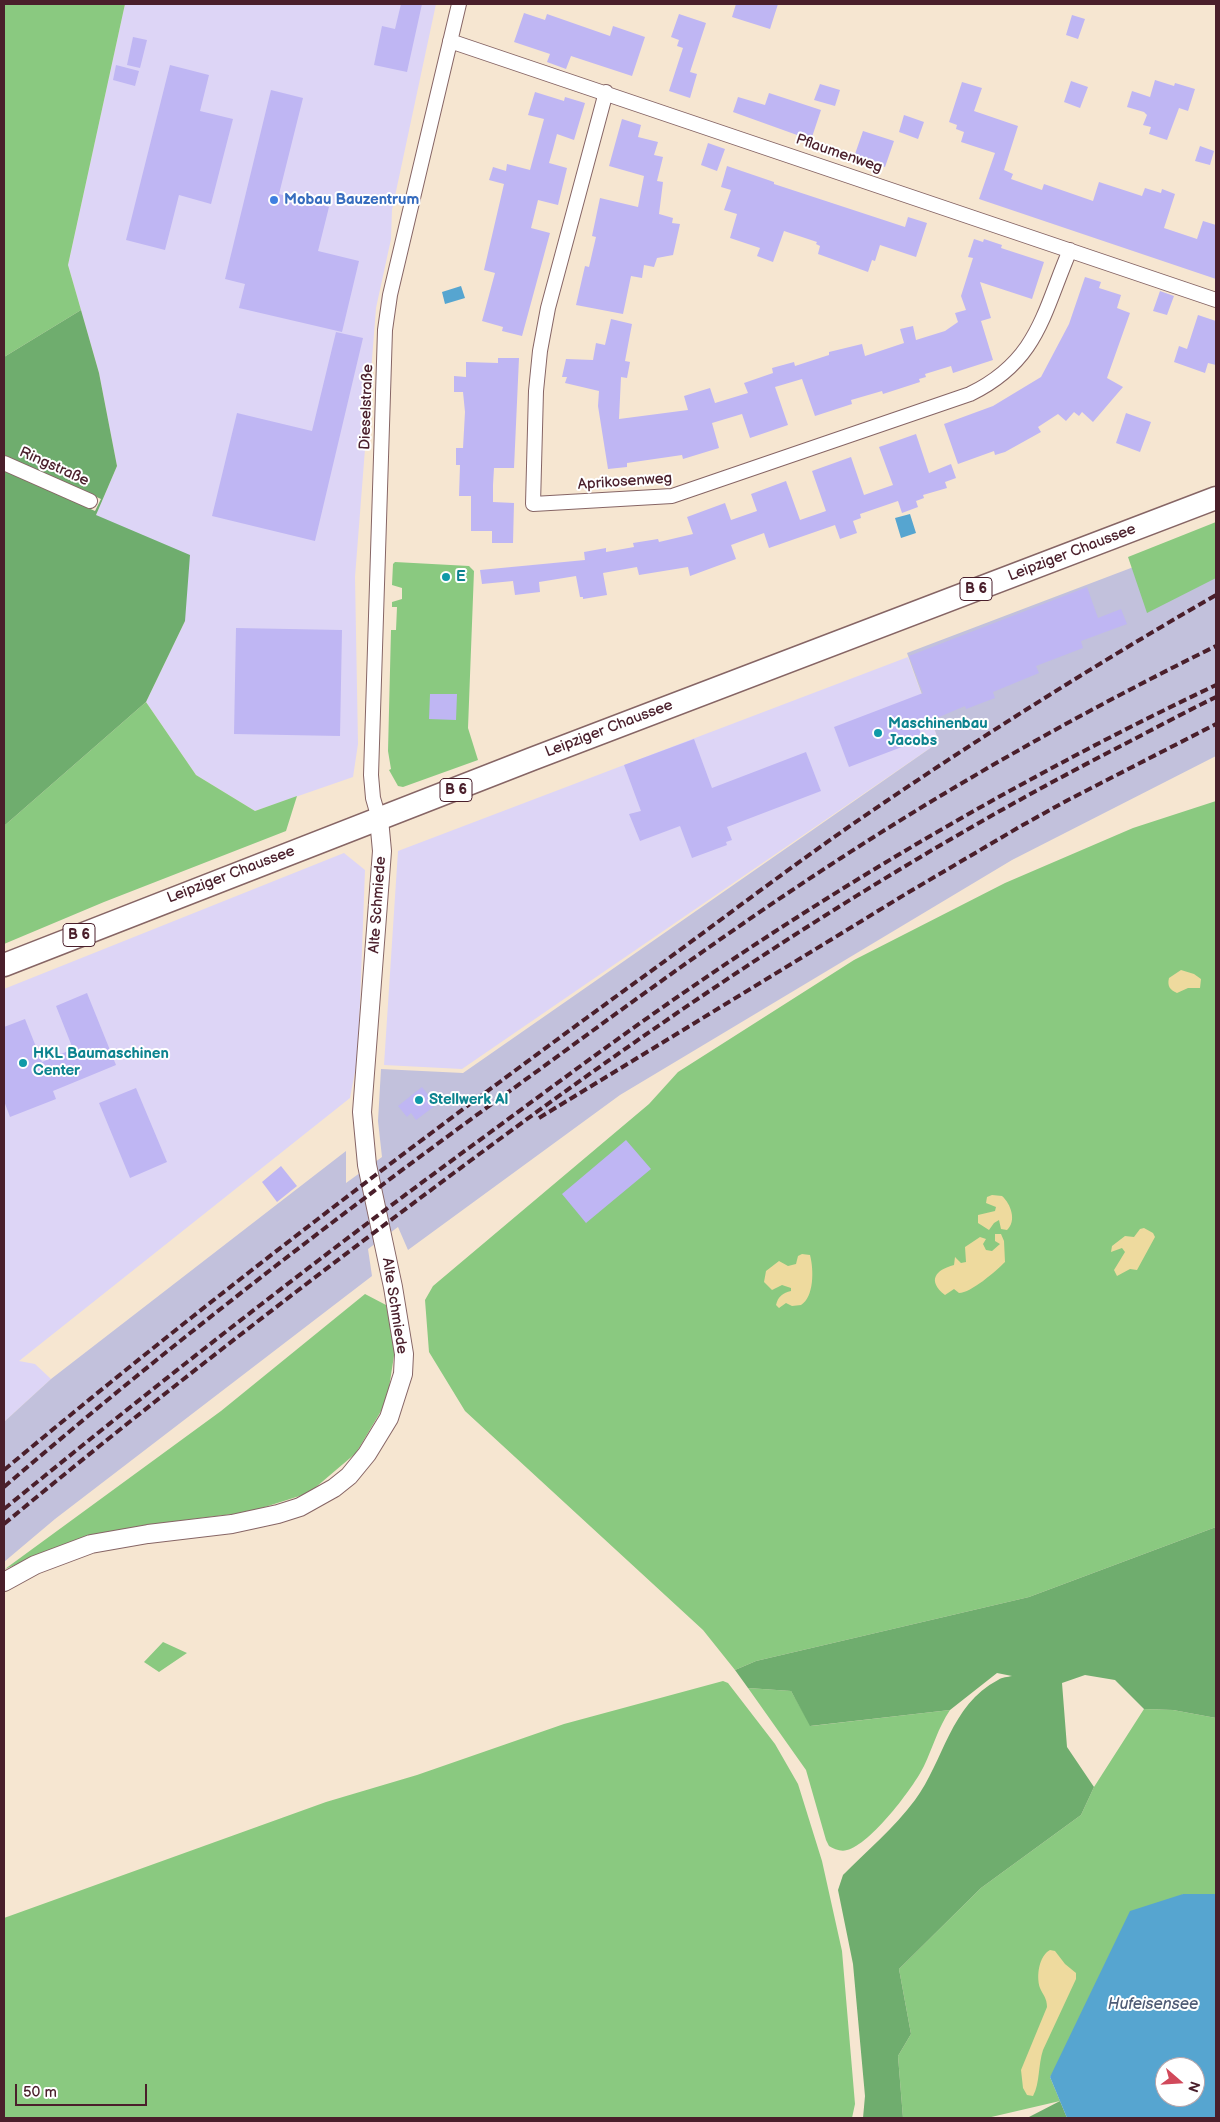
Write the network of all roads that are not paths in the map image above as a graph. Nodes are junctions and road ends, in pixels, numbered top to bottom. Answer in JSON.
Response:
{"nodes":[{"id":1,"x":459,"y":4,"type":"edge"},
{"id":2,"x":450,"y":41,"type":"junction"},
{"id":3,"x":606,"y":92,"type":"junction"},
{"id":4,"x":1070,"y":250,"type":"junction"},
{"id":5,"x":1216,"y":300,"type":"edge"},
{"id":6,"x":4,"y":463,"type":"edge"},
{"id":7,"x":1216,"y":498,"type":"edge"},
{"id":8,"x":90,"y":501,"type":"dead end"},
{"id":9,"x":379,"y":819,"type":"junction"},
{"id":10,"x":4,"y":964,"type":"edge"},
{"id":11,"x":4,"y":1582,"type":"edge"}],
"edges":[{"from":1,"to":2,"type":"street","name":"Dieselstraße"},
{"from":2,"to":3,"type":"street","name":"Pflaumenweg"},
{"from":2,"to":9,"type":"street","name":"Dieselstraße"},
{"from":3,"to":4,"type":"street","name":"Pflaumenweg"},
{"from":3,"to":4,"type":"street","name":"Aprikosenweg"},
{"from":4,"to":5,"type":"street","name":"Pflaumenweg"},
{"from":6,"to":8,"type":"street","name":"Ringstraße"},
{"from":7,"to":9,"type":"main road","name":"Leipziger Chaussee","number":"B 6"},
{"from":9,"to":10,"type":"main road","name":"Leipziger Chaussee","number":"B 6"},
{"from":9,"to":11,"type":"street","name":"Alte Schmiede"}]}
